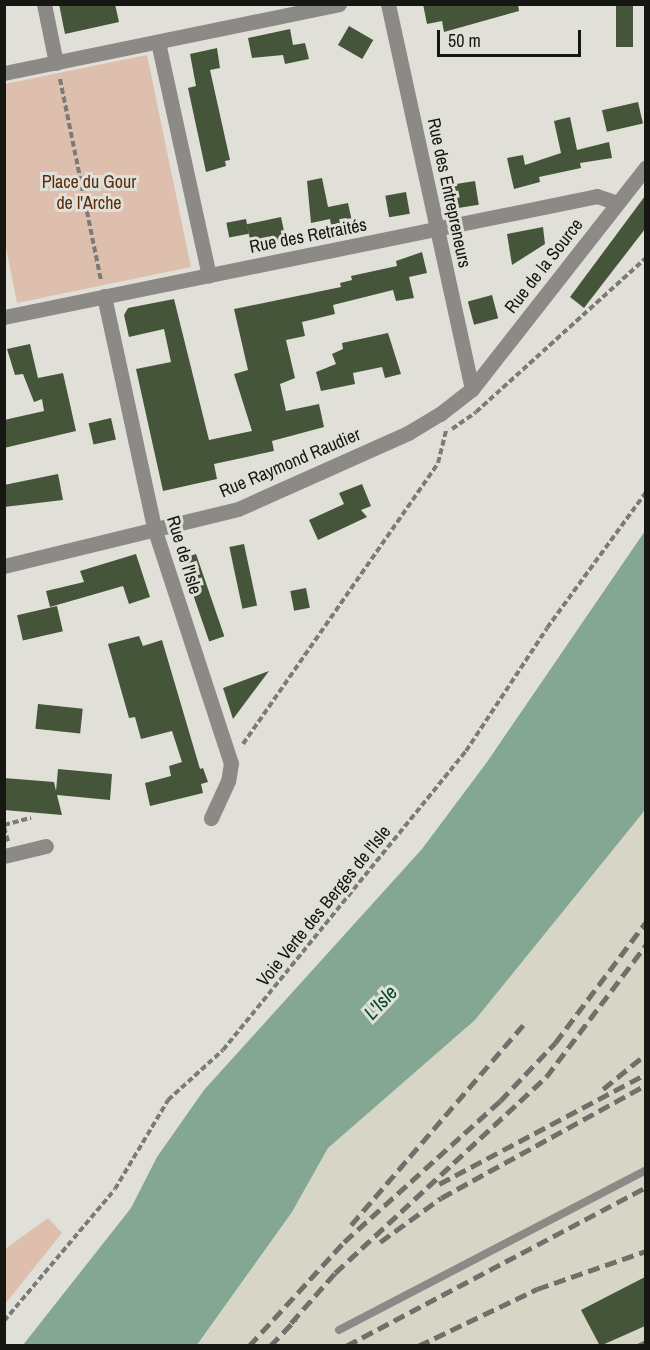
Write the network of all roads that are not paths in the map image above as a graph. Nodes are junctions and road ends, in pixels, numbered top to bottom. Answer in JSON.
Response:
{"nodes":[{"id":1,"x":44,"y":4,"type":"edge"},
{"id":2,"x":339,"y":4,"type":"edge"},
{"id":3,"x":388,"y":4,"type":"edge"},
{"id":4,"x":158,"y":42,"type":"junction"},
{"id":5,"x":56,"y":63,"type":"junction"},
{"id":6,"x":4,"y":74,"type":"edge"},
{"id":7,"x":645,"y":167,"type":"edge"},
{"id":8,"x":617,"y":203,"type":"junction"},
{"id":9,"x":437,"y":231,"type":"junction"},
{"id":10,"x":209,"y":276,"type":"junction"},
{"id":11,"x":104,"y":296,"type":"junction"},
{"id":12,"x":5,"y":316,"type":"edge"},
{"id":13,"x":472,"y":389,"type":"junction"},
{"id":14,"x":155,"y":531,"type":"junction"},
{"id":15,"x":4,"y":566,"type":"edge"},
{"id":16,"x":211,"y":818,"type":"dead end"},
{"id":17,"x":46,"y":846,"type":"dead end"},
{"id":18,"x":6,"y":849,"type":"edge"},
{"id":19,"x":645,"y":1170,"type":"edge"},
{"id":20,"x":339,"y":1330,"type":"dead end"}],
"edges":[{"from":1,"to":5,"type":"street"},
{"from":2,"to":4,"type":"street"},
{"from":3,"to":9,"type":"street","name":"Rue des Entrepreneurs"},
{"from":4,"to":5,"type":"street"},
{"from":4,"to":10,"type":"street"},
{"from":5,"to":6,"type":"street"},
{"from":7,"to":8,"type":"street","name":"Rue de la Source"},
{"from":8,"to":9,"type":"street","name":"Rue des Retraités"},
{"from":8,"to":13,"type":"street","name":"Rue de la Source"},
{"from":9,"to":10,"type":"street","name":"Rue des Retraités"},
{"from":9,"to":13,"type":"street","name":"Rue des Entrepreneurs"},
{"from":10,"to":11,"type":"street","name":"Rue des Retraités"},
{"from":11,"to":12,"type":"street","name":"Rue des Retraités"},
{"from":11,"to":14,"type":"street","name":"Rue de l'Isle"},
{"from":13,"to":14,"type":"street","name":"Rue Raymond Raudier"},
{"from":14,"to":15,"type":"street","name":"Rue Raymond Raudier"},
{"from":14,"to":16,"type":"street","name":"Rue de l'Isle"},
{"from":17,"to":18,"type":"street"},
{"from":19,"to":20,"type":"lane"}]}
